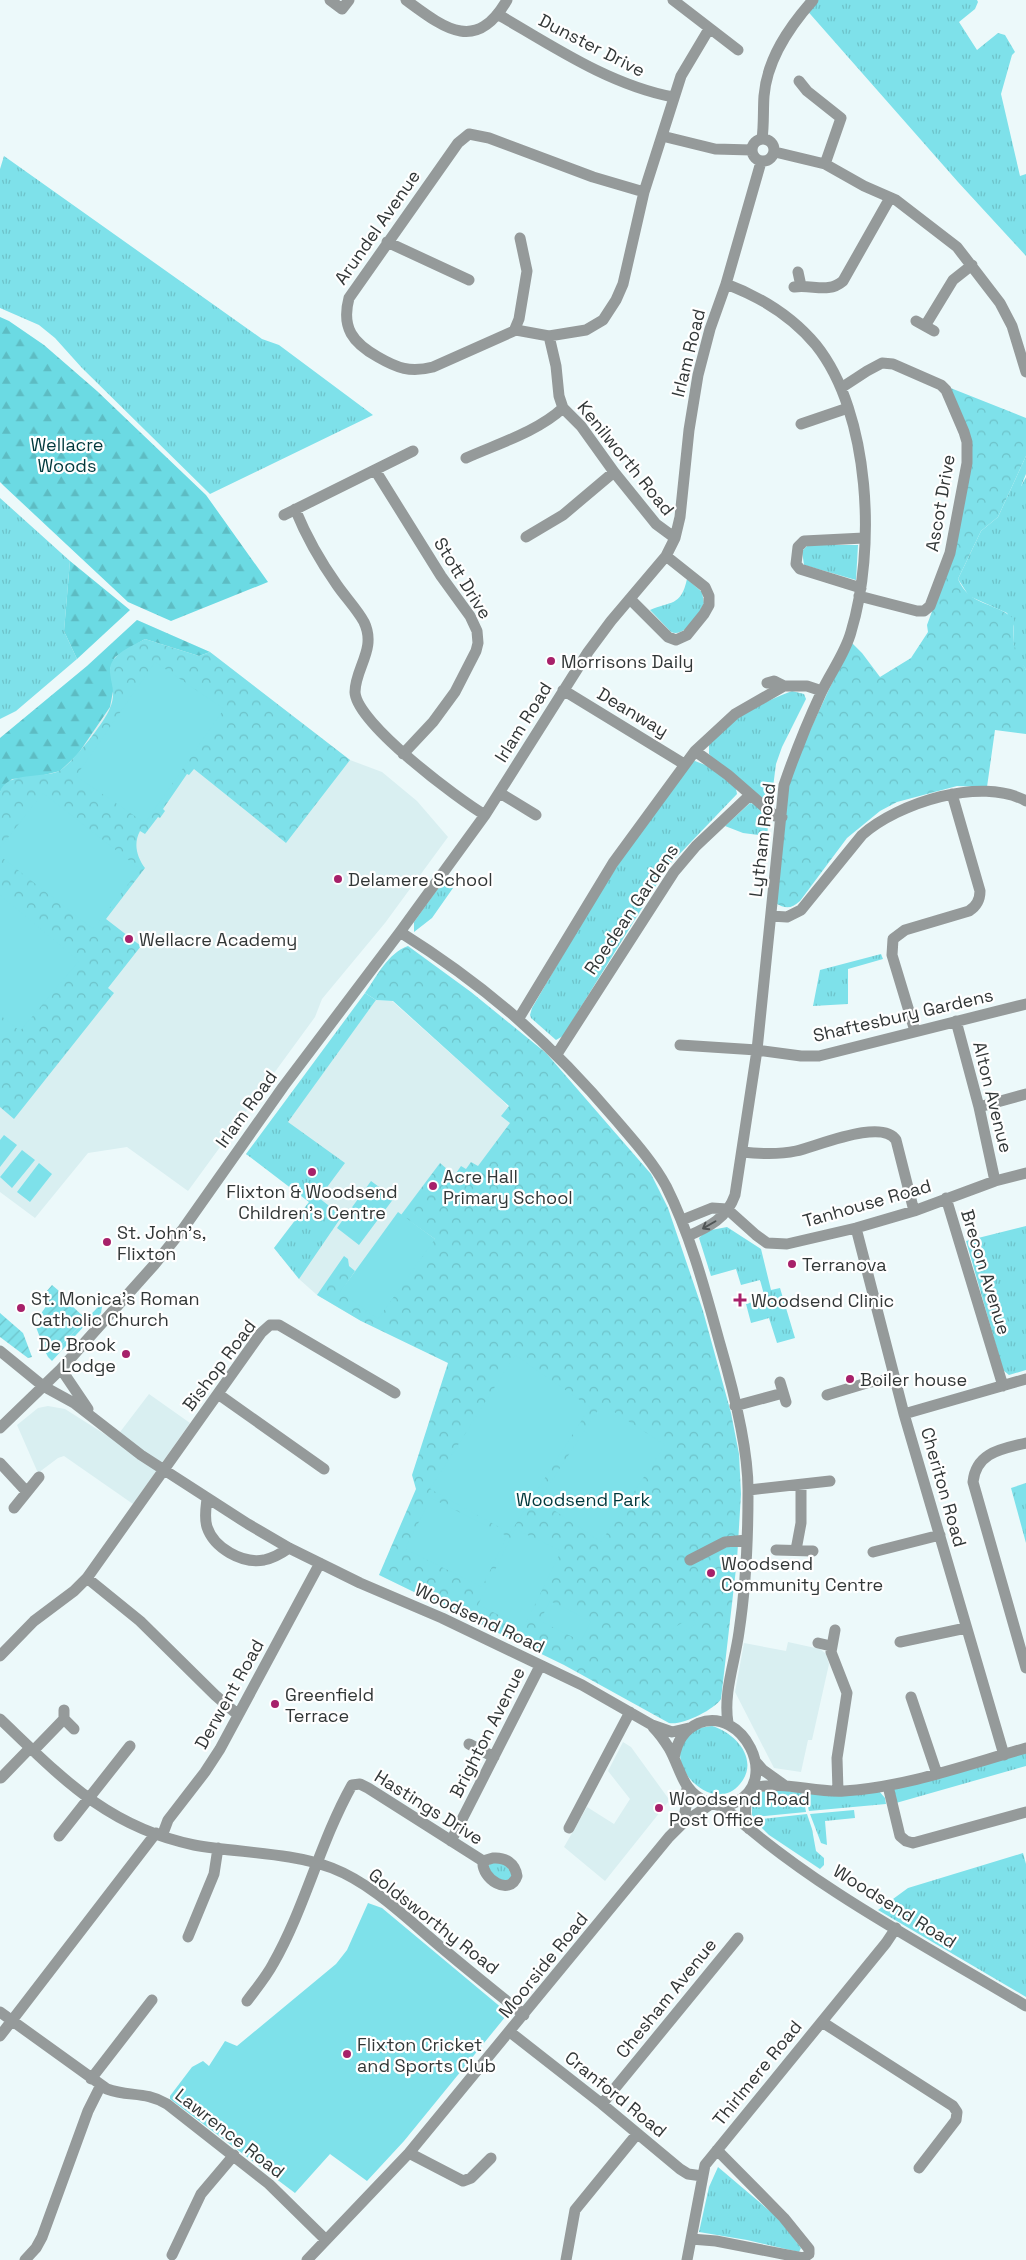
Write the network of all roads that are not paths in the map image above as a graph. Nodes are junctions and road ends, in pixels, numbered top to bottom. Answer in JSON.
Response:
{"nodes":[{"id":1,"x":330,"y":0,"type":"edge"},
{"id":2,"x":406,"y":0,"type":"edge"},
{"id":3,"x":507,"y":0,"type":"edge"},
{"id":4,"x":673,"y":0,"type":"edge"},
{"id":5,"x":813,"y":0,"type":"edge"},
{"id":6,"x":346,"y":5,"type":"edge"},
{"id":7,"x":498,"y":15,"type":"junction"},
{"id":8,"x":709,"y":29,"type":"junction"},
{"id":9,"x":735,"y":44,"type":"dead end"},
{"id":10,"x":799,"y":82,"type":"dead end"},
{"id":11,"x":673,"y":97,"type":"junction"},
{"id":12,"x":662,"y":136,"type":"junction"},
{"id":13,"x":762,"y":139,"type":"junction"},
{"id":14,"x":752,"y":150,"type":"junction"},
{"id":15,"x":774,"y":152,"type":"junction"},
{"id":16,"x":761,"y":162,"type":"junction"},
{"id":17,"x":825,"y":164,"type":"junction"},
{"id":18,"x":644,"y":192,"type":"junction"},
{"id":19,"x":890,"y":198,"type":"junction"},
{"id":20,"x":387,"y":242,"type":"junction"},
{"id":21,"x":525,"y":244,"type":"dead end"},
{"id":22,"x":972,"y":265,"type":"junction"},
{"id":23,"x":798,"y":272,"type":"dead end"},
{"id":24,"x":465,"y":274,"type":"dead end"},
{"id":25,"x":726,"y":284,"type":"junction"},
{"id":26,"x":925,"y":326,"type":"dead end"},
{"id":27,"x":514,"y":331,"type":"junction"},
{"id":28,"x":549,"y":336,"type":"junction"},
{"id":29,"x":1026,"y":372,"type":"edge"},
{"id":30,"x":841,"y":388,"type":"junction"},
{"id":31,"x":563,"y":408,"type":"junction"},
{"id":32,"x":848,"y":408,"type":"junction"},
{"id":33,"x":801,"y":424,"type":"dead end"},
{"id":34,"x":413,"y":451,"type":"dead end"},
{"id":35,"x":466,"y":458,"type":"dead end"},
{"id":36,"x":375,"y":470,"type":"junction"},
{"id":37,"x":614,"y":472,"type":"junction"},
{"id":38,"x":295,"y":509,"type":"junction"},
{"id":39,"x":284,"y":515,"type":"dead end"},
{"id":40,"x":526,"y":537,"type":"dead end"},
{"id":41,"x":675,"y":538,"type":"junction"},
{"id":42,"x":864,"y":538,"type":"junction"},
{"id":43,"x":666,"y":556,"type":"junction"},
{"id":44,"x":860,"y":592,"type":"junction"},
{"id":45,"x":630,"y":599,"type":"junction"},
{"id":46,"x":768,"y":683,"type":"dead end"},
{"id":47,"x":784,"y":686,"type":"junction"},
{"id":48,"x":563,"y":690,"type":"junction"},
{"id":49,"x":822,"y":691,"type":"junction"},
{"id":50,"x":695,"y":751,"type":"junction"},
{"id":51,"x":403,"y":754,"type":"junction"},
{"id":52,"x":684,"y":764,"type":"junction"},
{"id":53,"x":500,"y":793,"type":"junction"},
{"id":54,"x":952,"y":794,"type":"junction"},
{"id":55,"x":749,"y":796,"type":"junction"},
{"id":56,"x":1026,"y":801,"type":"edge"},
{"id":57,"x":485,"y":815,"type":"junction"},
{"id":58,"x":536,"y":815,"type":"dead end"},
{"id":59,"x":782,"y":817,"type":"junction"},
{"id":60,"x":771,"y":916,"type":"junction"},
{"id":61,"x":400,"y":932,"type":"junction"},
{"id":62,"x":1026,"y":1004,"type":"edge"},
{"id":63,"x":519,"y":1018,"type":"junction"},
{"id":64,"x":956,"y":1021,"type":"junction"},
{"id":65,"x":915,"y":1031,"type":"junction"},
{"id":66,"x":680,"y":1045,"type":"dead end"},
{"id":67,"x":757,"y":1050,"type":"junction"},
{"id":68,"x":557,"y":1054,"type":"junction"},
{"id":69,"x":1026,"y":1094,"type":"edge"},
{"id":70,"x":979,"y":1107,"type":"junction"},
{"id":71,"x":742,"y":1152,"type":"junction"},
{"id":72,"x":1026,"y":1174,"type":"edge"},
{"id":73,"x":995,"y":1181,"type":"junction"},
{"id":74,"x":946,"y":1198,"type":"junction"},
{"id":75,"x":728,"y":1209,"type":"junction"},
{"id":76,"x":914,"y":1211,"type":"junction"},
{"id":77,"x":682,"y":1220,"type":"junction"},
{"id":78,"x":856,"y":1228,"type":"junction"},
{"id":79,"x":688,"y":1236,"type":"junction"},
{"id":80,"x":0,"y":1350,"type":"edge"},
{"id":81,"x":61,"y":1369,"type":"junction"},
{"id":82,"x":896,"y":1379,"type":"junction"},
{"id":83,"x":1026,"y":1379,"type":"edge"},
{"id":84,"x":43,"y":1386,"type":"junction"},
{"id":85,"x":1003,"y":1386,"type":"junction"},
{"id":86,"x":783,"y":1392,"type":"dead end"},
{"id":87,"x":395,"y":1393,"type":"dead end"},
{"id":88,"x":218,"y":1394,"type":"junction"},
{"id":89,"x":827,"y":1396,"type":"dead end"},
{"id":90,"x":735,"y":1406,"type":"junction"},
{"id":91,"x":904,"y":1414,"type":"junction"},
{"id":92,"x":94,"y":1417,"type":"junction"},
{"id":93,"x":0,"y":1428,"type":"edge"},
{"id":94,"x":1026,"y":1443,"type":"edge"},
{"id":95,"x":0,"y":1463,"type":"edge"},
{"id":96,"x":324,"y":1468,"type":"dead end"},
{"id":97,"x":164,"y":1469,"type":"junction"},
{"id":98,"x":39,"y":1477,"type":"dead end"},
{"id":99,"x":830,"y":1481,"type":"dead end"},
{"id":100,"x":801,"y":1485,"type":"junction"},
{"id":101,"x":749,"y":1490,"type":"junction"},
{"id":102,"x":26,"y":1491,"type":"junction"},
{"id":103,"x":207,"y":1499,"type":"junction"},
{"id":104,"x":14,"y":1508,"type":"dead end"},
{"id":105,"x":940,"y":1534,"type":"junction"},
{"id":106,"x":747,"y":1540,"type":"junction"},
{"id":107,"x":290,"y":1548,"type":"junction"},
{"id":108,"x":776,"y":1550,"type":"dead end"},
{"id":109,"x":796,"y":1550,"type":"junction"},
{"id":110,"x":812,"y":1551,"type":"dead end"},
{"id":111,"x":873,"y":1552,"type":"dead end"},
{"id":112,"x":690,"y":1560,"type":"dead end"},
{"id":113,"x":320,"y":1564,"type":"junction"},
{"id":114,"x":87,"y":1578,"type":"junction"},
{"id":115,"x":966,"y":1628,"type":"junction"},
{"id":116,"x":835,"y":1630,"type":"dead end"},
{"id":117,"x":900,"y":1642,"type":"dead end"},
{"id":118,"x":818,"y":1643,"type":"dead end"},
{"id":119,"x":831,"y":1646,"type":"junction"},
{"id":120,"x":0,"y":1656,"type":"edge"},
{"id":121,"x":540,"y":1666,"type":"junction"},
{"id":122,"x":1026,"y":1668,"type":"edge"},
{"id":123,"x":911,"y":1697,"type":"dead end"},
{"id":124,"x":727,"y":1699,"type":"junction"},
{"id":125,"x":630,"y":1712,"type":"junction"},
{"id":126,"x":237,"y":1714,"type":"junction"},
{"id":127,"x":0,"y":1719,"type":"edge"},
{"id":128,"x":710,"y":1720,"type":"junction"},
{"id":129,"x":728,"y":1723,"type":"junction"},
{"id":130,"x":652,"y":1725,"type":"junction"},
{"id":131,"x":689,"y":1728,"type":"junction"},
{"id":132,"x":74,"y":1729,"type":"dead end"},
{"id":133,"x":469,"y":1744,"type":"dead end"},
{"id":134,"x":130,"y":1746,"type":"dead end"},
{"id":135,"x":1026,"y":1748,"type":"edge"},
{"id":136,"x":32,"y":1749,"type":"junction"},
{"id":137,"x":1004,"y":1755,"type":"junction"},
{"id":138,"x":494,"y":1757,"type":"junction"},
{"id":139,"x":674,"y":1758,"type":"junction"},
{"id":140,"x":756,"y":1762,"type":"junction"},
{"id":141,"x":937,"y":1774,"type":"junction"},
{"id":142,"x":1,"y":1778,"type":"edge"},
{"id":143,"x":784,"y":1785,"type":"junction"},
{"id":144,"x":888,"y":1786,"type":"junction"},
{"id":145,"x":687,"y":1787,"type":"junction"},
{"id":146,"x":750,"y":1791,"type":"junction"},
{"id":147,"x":838,"y":1791,"type":"junction"},
{"id":148,"x":89,"y":1800,"type":"junction"},
{"id":149,"x":711,"y":1804,"type":"junction"},
{"id":150,"x":724,"y":1806,"type":"junction"},
{"id":151,"x":1026,"y":1812,"type":"edge"},
{"id":152,"x":683,"y":1823,"type":"junction"},
{"id":153,"x":568,"y":1828,"type":"dead end"},
{"id":154,"x":750,"y":1830,"type":"junction"},
{"id":155,"x":159,"y":1835,"type":"junction"},
{"id":156,"x":59,"y":1836,"type":"dead end"},
{"id":157,"x":450,"y":1841,"type":"junction"},
{"id":158,"x":218,"y":1848,"type":"junction"},
{"id":159,"x":315,"y":1862,"type":"junction"},
{"id":160,"x":483,"y":1862,"type":"dead end"},
{"id":161,"x":896,"y":1928,"type":"junction"},
{"id":162,"x":188,"y":1937,"type":"dead end"},
{"id":163,"x":738,"y":1938,"type":"dead end"},
{"id":164,"x":152,"y":2000,"type":"dead end"},
{"id":165,"x":247,"y":2001,"type":"dead end"},
{"id":166,"x":1026,"y":2006,"type":"edge"},
{"id":167,"x":0,"y":2012,"type":"edge"},
{"id":168,"x":524,"y":2015,"type":"junction"},
{"id":169,"x":11,"y":2021,"type":"junction"},
{"id":170,"x":822,"y":2022,"type":"junction"},
{"id":171,"x":510,"y":2032,"type":"junction"},
{"id":172,"x":0,"y":2036,"type":"edge"},
{"id":173,"x":96,"y":2082,"type":"junction"},
{"id":174,"x":602,"y":2104,"type":"junction"},
{"id":175,"x":637,"y":2134,"type":"junction"},
{"id":176,"x":717,"y":2150,"type":"junction"},
{"id":177,"x":410,"y":2153,"type":"junction"},
{"id":178,"x":234,"y":2155,"type":"junction"},
{"id":179,"x":490,"y":2158,"type":"dead end"},
{"id":180,"x":919,"y":2168,"type":"dead end"},
{"id":181,"x":702,"y":2176,"type":"junction"},
{"id":182,"x":691,"y":2239,"type":"junction"},
{"id":183,"x":326,"y":2240,"type":"junction"},
{"id":184,"x":172,"y":2255,"type":"dead end"},
{"id":185,"x":812,"y":2258,"type":"edge"},
{"id":186,"x":25,"y":2260,"type":"edge"},
{"id":187,"x":307,"y":2260,"type":"edge"},
{"id":188,"x":566,"y":2260,"type":"edge"},
{"id":189,"x":687,"y":2260,"type":"edge"}],
"edges":[{"from":1,"to":6,"type":"street"},
{"from":2,"to":7,"type":"street"},
{"from":3,"to":7,"type":"street"},
{"from":4,"to":8,"type":"street"},
{"from":5,"to":13,"type":"street"},
{"from":7,"to":11,"type":"street","name":"Dunster Drive"},
{"from":8,"to":9,"type":"street"},
{"from":8,"to":11,"type":"street"},
{"from":10,"to":17,"type":"street"},
{"from":11,"to":12,"type":"street"},
{"from":12,"to":14,"type":"street"},
{"from":12,"to":18,"type":"street"},
{"from":13,"to":14,"type":"street"},
{"from":13,"to":15,"type":"street"},
{"from":14,"to":16,"type":"street"},
{"from":15,"to":16,"type":"street"},
{"from":15,"to":17,"type":"street"},
{"from":16,"to":25,"type":"street","name":"Irlam Road"},
{"from":17,"to":19,"type":"street"},
{"from":18,"to":20,"type":"street","name":"Arundel Avenue"},
{"from":18,"to":28,"type":"street"},
{"from":19,"to":22,"type":"street"},
{"from":19,"to":23,"type":"street"},
{"from":20,"to":24,"type":"street"},
{"from":20,"to":27,"type":"street","name":"Arundel Avenue"},
{"from":21,"to":27,"type":"street"},
{"from":22,"to":26,"type":"street"},
{"from":22,"to":29,"type":"street"},
{"from":25,"to":30,"type":"street","name":"Lytham Road"},
{"from":25,"to":41,"type":"street","name":"Irlam Road"},
{"from":27,"to":28,"type":"street"},
{"from":28,"to":31,"type":"street","name":"Kenilworth Road"},
{"from":30,"to":32,"type":"street","name":"Lytham Road"},
{"from":30,"to":44,"type":"street","name":"Ascot Drive"},
{"from":31,"to":35,"type":"street"},
{"from":31,"to":37,"type":"street","name":"Kenilworth Road"},
{"from":32,"to":33,"type":"street"},
{"from":32,"to":42,"type":"street","name":"Lytham Road"},
{"from":34,"to":36,"type":"street"},
{"from":36,"to":38,"type":"street"},
{"from":36,"to":51,"type":"street","name":"Stott Drive"},
{"from":37,"to":40,"type":"street"},
{"from":37,"to":41,"type":"street","name":"Kenilworth Road"},
{"from":38,"to":39,"type":"street"},
{"from":38,"to":51,"type":"street"},
{"from":41,"to":43,"type":"street","name":"Irlam Road"},
{"from":42,"to":44,"type":"street","name":"Lytham Road"},
{"from":42,"to":44,"type":"street"},
{"from":43,"to":45,"type":"street","name":"Irlam Road"},
{"from":43,"to":45,"type":"street"},
{"from":44,"to":49,"type":"street","name":"Lytham Road"},
{"from":45,"to":48,"type":"street","name":"Irlam Road"},
{"from":46,"to":47,"type":"street"},
{"from":47,"to":49,"type":"street"},
{"from":47,"to":50,"type":"street","name":"Roedean Gardens"},
{"from":48,"to":52,"type":"street","name":"Deanway"},
{"from":48,"to":53,"type":"street","name":"Irlam Road"},
{"from":49,"to":59,"type":"street","name":"Lytham Road"},
{"from":50,"to":52,"type":"street","name":"Roedean Gardens"},
{"from":50,"to":55,"type":"street"},
{"from":51,"to":57,"type":"street"},
{"from":52,"to":63,"type":"street","name":"Roedean Gardens"},
{"from":53,"to":57,"type":"street","name":"Irlam Road"},
{"from":53,"to":58,"type":"street"},
{"from":54,"to":56,"type":"street"},
{"from":54,"to":60,"type":"street"},
{"from":54,"to":65,"type":"street"},
{"from":55,"to":59,"type":"street"},
{"from":55,"to":68,"type":"street","name":"Roedean Gardens"},
{"from":57,"to":61,"type":"street","name":"Irlam Road"},
{"from":59,"to":60,"type":"street","name":"Lytham Road"},
{"from":60,"to":67,"type":"street","name":"Lytham Road"},
{"from":61,"to":63,"type":"street"},
{"from":61,"to":81,"type":"street","name":"Irlam Road"},
{"from":62,"to":64,"type":"street","name":"Shaftesbury Gardens"},
{"from":63,"to":68,"type":"street"},
{"from":64,"to":65,"type":"street","name":"Shaftesbury Gardens"},
{"from":64,"to":70,"type":"street","name":"Alton Avenue"},
{"from":65,"to":67,"type":"street","name":"Shaftesbury Gardens"},
{"from":66,"to":67,"type":"street"},
{"from":67,"to":71,"type":"street","name":"Lytham Road"},
{"from":68,"to":77,"type":"street"},
{"from":69,"to":70,"type":"street"},
{"from":70,"to":73,"type":"street","name":"Alton Avenue"},
{"from":71,"to":75,"type":"street","name":"Lytham Road"},
{"from":71,"to":76,"type":"street"},
{"from":72,"to":73,"type":"street","name":"Tanhouse Road"},
{"from":73,"to":74,"type":"street","name":"Tanhouse Road"},
{"from":74,"to":76,"type":"street","name":"Tanhouse Road"},
{"from":74,"to":85,"type":"street","name":"Brecon Avenue"},
{"from":75,"to":77,"type":"street"},
{"from":75,"to":78,"type":"street","name":"Tanhouse Road"},
{"from":75,"to":79,"type":"street","name":"Lytham Road","one_way":true},
{"from":76,"to":78,"type":"street","name":"Tanhouse Road"},
{"from":77,"to":79,"type":"street"},
{"from":78,"to":82,"type":"street","name":"Cheriton Road"},
{"from":79,"to":90,"type":"street"},
{"from":80,"to":84,"type":"street","name":"Woodsend Road"},
{"from":81,"to":84,"type":"street","name":"Irlam Road"},
{"from":81,"to":92,"type":"street","name":"Woodsend Road"},
{"from":82,"to":89,"type":"street"},
{"from":82,"to":91,"type":"street","name":"Cheriton Road"},
{"from":83,"to":85,"type":"street"},
{"from":84,"to":92,"type":"street","name":"Woodsend Road"},
{"from":84,"to":93,"type":"street","name":"Irlam Road"},
{"from":85,"to":91,"type":"street"},
{"from":86,"to":90,"type":"street"},
{"from":87,"to":88,"type":"street","name":"Bishop Road"},
{"from":88,"to":96,"type":"street"},
{"from":88,"to":97,"type":"street","name":"Bishop Road"},
{"from":90,"to":101,"type":"street"},
{"from":91,"to":105,"type":"street","name":"Cheriton Road"},
{"from":92,"to":97,"type":"street","name":"Woodsend Road"},
{"from":94,"to":122,"type":"street"},
{"from":95,"to":102,"type":"street"},
{"from":97,"to":103,"type":"street","name":"Woodsend Road"},
{"from":97,"to":114,"type":"street","name":"Bishop Road"},
{"from":98,"to":102,"type":"street"},
{"from":99,"to":100,"type":"street"},
{"from":100,"to":101,"type":"street"},
{"from":100,"to":109,"type":"street"},
{"from":101,"to":106,"type":"street"},
{"from":102,"to":104,"type":"street"},
{"from":103,"to":107,"type":"street","name":"Woodsend Road"},
{"from":103,"to":107,"type":"street"},
{"from":105,"to":111,"type":"street"},
{"from":105,"to":115,"type":"street","name":"Cheriton Road"},
{"from":106,"to":112,"type":"street"},
{"from":106,"to":124,"type":"street"},
{"from":107,"to":113,"type":"street","name":"Woodsend Road"},
{"from":108,"to":109,"type":"street"},
{"from":109,"to":110,"type":"street"},
{"from":113,"to":121,"type":"street","name":"Woodsend Road"},
{"from":113,"to":126,"type":"street","name":"Derwent Road"},
{"from":114,"to":120,"type":"street","name":"Bishop Road"},
{"from":114,"to":126,"type":"street"},
{"from":115,"to":117,"type":"street"},
{"from":115,"to":137,"type":"street","name":"Cheriton Road"},
{"from":116,"to":119,"type":"street"},
{"from":118,"to":119,"type":"street"},
{"from":119,"to":147,"type":"street"},
{"from":121,"to":125,"type":"street","name":"Woodsend Road"},
{"from":121,"to":138,"type":"street","name":"Brighton Avenue"},
{"from":123,"to":141,"type":"street"},
{"from":124,"to":128,"type":"street"},
{"from":124,"to":129,"type":"street"},
{"from":125,"to":130,"type":"street","name":"Woodsend Road"},
{"from":125,"to":153,"type":"street"},
{"from":126,"to":155,"type":"street","name":"Derwent Road"},
{"from":127,"to":136,"type":"street","name":"Goldsworthy Road"},
{"from":128,"to":129,"type":"street"},
{"from":128,"to":131,"type":"street"},
{"from":129,"to":140,"type":"street"},
{"from":130,"to":131,"type":"street","name":"Woodsend Road"},
{"from":130,"to":139,"type":"street","name":"Woodsend Road"},
{"from":131,"to":139,"type":"street"},
{"from":132,"to":136,"type":"street"},
{"from":133,"to":138,"type":"street"},
{"from":134,"to":148,"type":"street"},
{"from":135,"to":137,"type":"street"},
{"from":136,"to":142,"type":"street"},
{"from":136,"to":148,"type":"street","name":"Goldsworthy Road"},
{"from":137,"to":141,"type":"street"},
{"from":138,"to":157,"type":"street","name":"Brighton Avenue"},
{"from":139,"to":145,"type":"street"},
{"from":140,"to":143,"type":"street"},
{"from":140,"to":146,"type":"street"},
{"from":141,"to":144,"type":"street"},
{"from":143,"to":146,"type":"street"},
{"from":143,"to":147,"type":"street"},
{"from":144,"to":147,"type":"street"},
{"from":144,"to":151,"type":"street"},
{"from":145,"to":149,"type":"street"},
{"from":145,"to":152,"type":"street"},
{"from":146,"to":150,"type":"street"},
{"from":146,"to":154,"type":"street"},
{"from":148,"to":155,"type":"street","name":"Goldsworthy Road"},
{"from":148,"to":156,"type":"street"},
{"from":149,"to":150,"type":"street"},
{"from":149,"to":152,"type":"street","name":"Moorside Road"},
{"from":150,"to":154,"type":"street","name":"Woodsend Road"},
{"from":152,"to":168,"type":"street","name":"Moorside Road"},
{"from":154,"to":161,"type":"street","name":"Woodsend Road"},
{"from":155,"to":158,"type":"street","name":"Goldsworthy Road"},
{"from":155,"to":169,"type":"street","name":"Derwent Road"},
{"from":157,"to":159,"type":"street","name":"Hastings Drive"},
{"from":157,"to":160,"type":"street","name":"Hastings Drive"},
{"from":158,"to":159,"type":"street","name":"Goldsworthy Road"},
{"from":158,"to":162,"type":"street"},
{"from":159,"to":165,"type":"street"},
{"from":159,"to":168,"type":"street","name":"Goldsworthy Road"},
{"from":161,"to":166,"type":"street","name":"Woodsend Road"},
{"from":161,"to":170,"type":"street","name":"Thirlmere Road"},
{"from":163,"to":174,"type":"street","name":"Chesham Avenue"},
{"from":164,"to":173,"type":"street"},
{"from":167,"to":169,"type":"street","name":"Lawrence Road"},
{"from":168,"to":171,"type":"street","name":"Moorside Road"},
{"from":169,"to":172,"type":"street","name":"Derwent Road"},
{"from":169,"to":173,"type":"street","name":"Lawrence Road"},
{"from":170,"to":176,"type":"street","name":"Thirlmere Road"},
{"from":170,"to":180,"type":"street"},
{"from":171,"to":174,"type":"street","name":"Cranford Road"},
{"from":171,"to":177,"type":"street","name":"Moorside Road"},
{"from":173,"to":178,"type":"street","name":"Lawrence Road"},
{"from":173,"to":186,"type":"street"},
{"from":174,"to":175,"type":"street","name":"Cranford Road"},
{"from":175,"to":181,"type":"street","name":"Cranford Road"},
{"from":175,"to":188,"type":"street"},
{"from":176,"to":181,"type":"street","name":"Thirlmere Road"},
{"from":176,"to":185,"type":"street"},
{"from":177,"to":179,"type":"street"},
{"from":177,"to":183,"type":"street","name":"Moorside Road"},
{"from":178,"to":183,"type":"street","name":"Lawrence Road"},
{"from":178,"to":184,"type":"street"},
{"from":181,"to":182,"type":"street","name":"Thirlmere Road"},
{"from":182,"to":185,"type":"street"},
{"from":182,"to":189,"type":"street","name":"Thirlmere Road"},
{"from":183,"to":187,"type":"street","name":"Moorside Road"}]}
